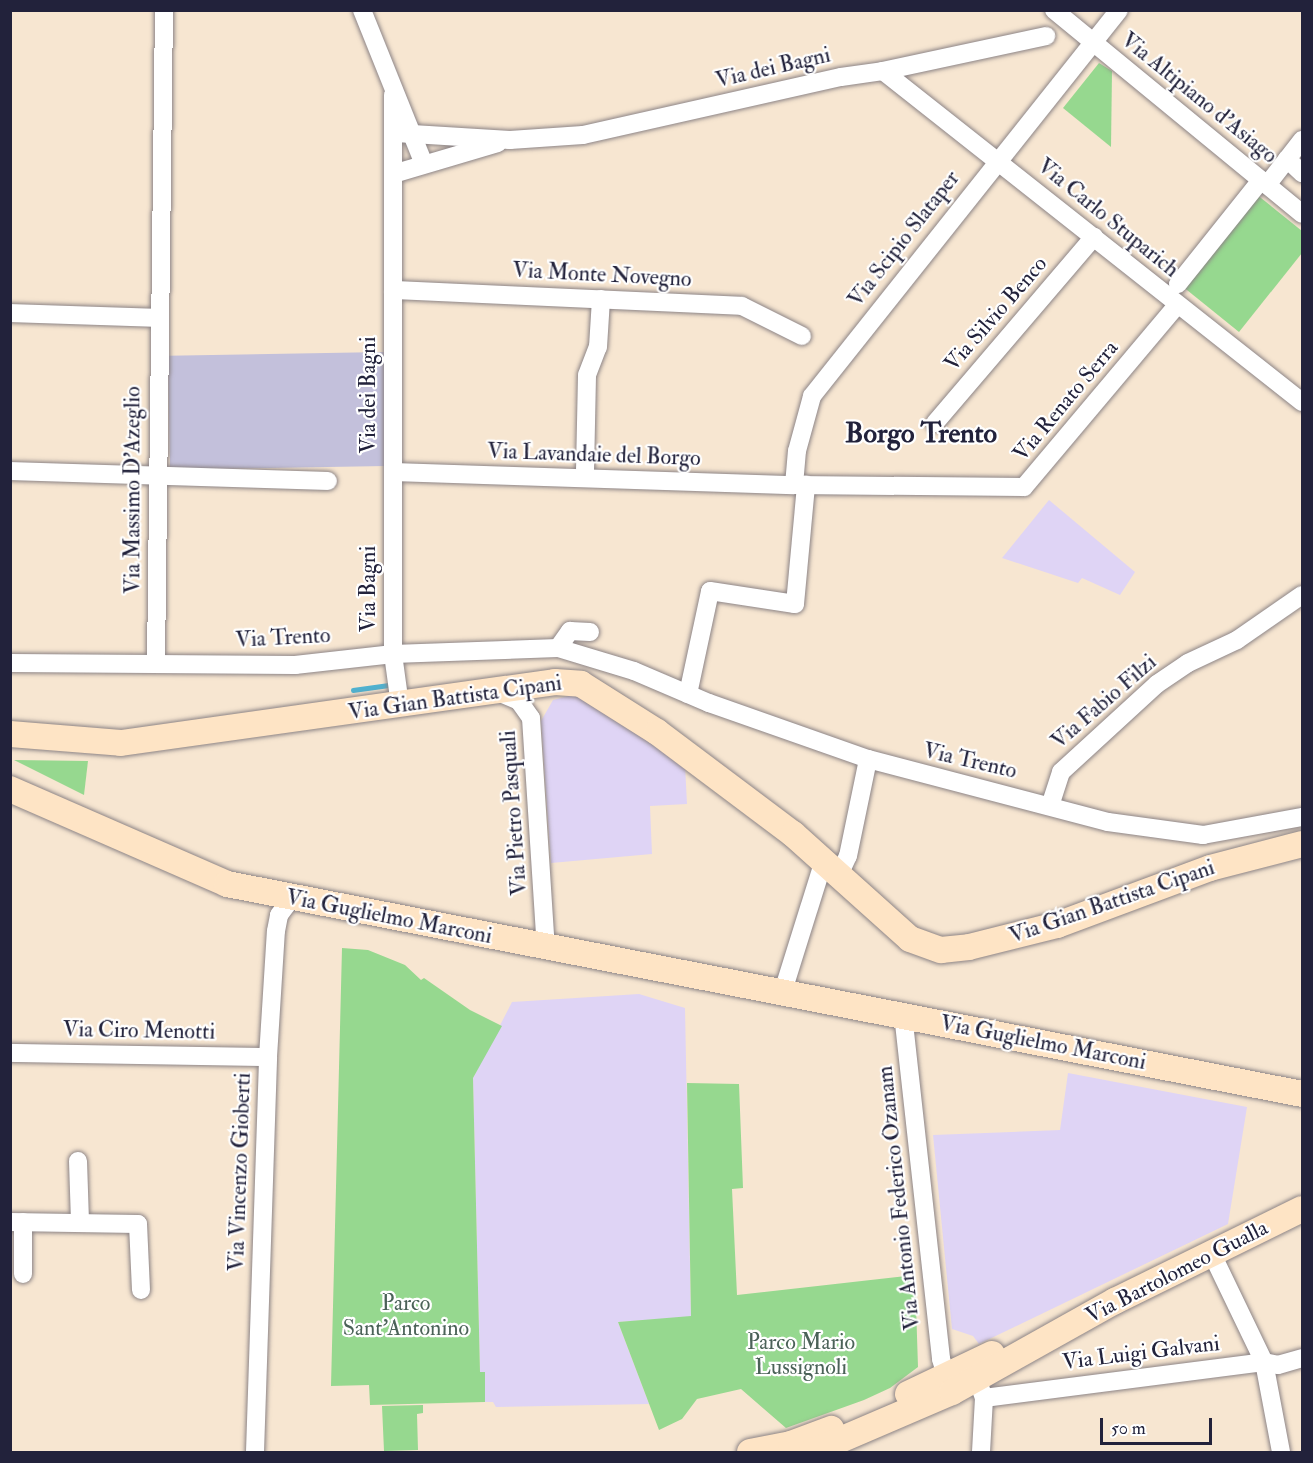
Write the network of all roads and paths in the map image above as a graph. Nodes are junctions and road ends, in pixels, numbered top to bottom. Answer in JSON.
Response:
{"nodes":[{"id":1,"x":164,"y":10,"type":"edge"},
{"id":2,"x":362,"y":10,"type":"edge"},
{"id":3,"x":1054,"y":10,"type":"edge"},
{"id":4,"x":1119,"y":10,"type":"edge"},
{"id":5,"x":1046,"y":36,"type":"dead end"},
{"id":6,"x":1094,"y":42,"type":"junction"},
{"id":7,"x":883,"y":71,"type":"junction"},
{"id":8,"x":404,"y":133,"type":"junction"},
{"id":9,"x":510,"y":140,"type":"junction"},
{"id":10,"x":1302,"y":140,"type":"edge"},
{"id":11,"x":998,"y":159,"type":"junction"},
{"id":12,"x":1287,"y":159,"type":"junction"},
{"id":13,"x":424,"y":164,"type":"junction"},
{"id":14,"x":1302,"y":172,"type":"edge"},
{"id":15,"x":393,"y":174,"type":"junction"},
{"id":16,"x":1264,"y":182,"type":"junction"},
{"id":17,"x":1302,"y":214,"type":"edge"},
{"id":18,"x":1094,"y":237,"type":"junction"},
{"id":19,"x":1178,"y":284,"type":"dead end"},
{"id":20,"x":393,"y":290,"type":"junction"},
{"id":21,"x":601,"y":299,"type":"junction"},
{"id":22,"x":1177,"y":305,"type":"junction"},
{"id":23,"x":10,"y":313,"type":"edge"},
{"id":24,"x":160,"y":318,"type":"junction"},
{"id":25,"x":802,"y":336,"type":"dead end"},
{"id":26,"x":1302,"y":402,"type":"edge"},
{"id":27,"x":935,"y":423,"type":"dead end"},
{"id":28,"x":10,"y":471,"type":"edge"},
{"id":29,"x":585,"y":471,"type":"dead end"},
{"id":30,"x":393,"y":472,"type":"junction"},
{"id":31,"x":158,"y":473,"type":"junction"},
{"id":32,"x":328,"y":481,"type":"dead end"},
{"id":33,"x":800,"y":485,"type":"junction"},
{"id":34,"x":1302,"y":595,"type":"edge"},
{"id":35,"x":590,"y":632,"type":"dead end"},
{"id":36,"x":558,"y":648,"type":"junction"},
{"id":37,"x":393,"y":654,"type":"junction"},
{"id":38,"x":10,"y":663,"type":"edge"},
{"id":39,"x":156,"y":663,"type":"junction"},
{"id":40,"x":498,"y":692,"type":"junction"},
{"id":41,"x":688,"y":694,"type":"junction"},
{"id":42,"x":400,"y":705,"type":"junction"},
{"id":43,"x":10,"y":734,"type":"edge"},
{"id":44,"x":61,"y":740,"type":"junction"},
{"id":45,"x":10,"y":748,"type":"edge"},
{"id":46,"x":868,"y":759,"type":"junction"},
{"id":47,"x":10,"y":789,"type":"edge"},
{"id":48,"x":1050,"y":806,"type":"junction"},
{"id":49,"x":1302,"y":817,"type":"edge"},
{"id":50,"x":1251,"y":827,"type":"junction"},
{"id":51,"x":1302,"y":844,"type":"edge"},
{"id":52,"x":1258,"y":855,"type":"junction"},
{"id":53,"x":831,"y":867,"type":"junction"},
{"id":54,"x":292,"y":898,"type":"junction"},
{"id":55,"x":546,"y":948,"type":"junction"},
{"id":56,"x":783,"y":991,"type":"junction"},
{"id":57,"x":903,"y":1014,"type":"junction"},
{"id":58,"x":10,"y":1053,"type":"edge"},
{"id":59,"x":268,"y":1057,"type":"junction"},
{"id":60,"x":1302,"y":1094,"type":"edge"},
{"id":61,"x":78,"y":1161,"type":"dead end"},
{"id":62,"x":1302,"y":1209,"type":"edge"},
{"id":63,"x":80,"y":1221,"type":"junction"},
{"id":64,"x":17,"y":1222,"type":"edge"},
{"id":65,"x":1212,"y":1254,"type":"junction"},
{"id":66,"x":23,"y":1274,"type":"dead end"},
{"id":67,"x":141,"y":1290,"type":"dead end"},
{"id":68,"x":1302,"y":1358,"type":"edge"},
{"id":69,"x":1264,"y":1362,"type":"junction"},
{"id":70,"x":977,"y":1380,"type":"junction"},
{"id":71,"x":949,"y":1384,"type":"junction"},
{"id":72,"x":796,"y":1450,"type":"edge"},
{"id":73,"x":255,"y":1452,"type":"edge"},
{"id":74,"x":750,"y":1452,"type":"edge"},
{"id":75,"x":981,"y":1452,"type":"edge"},
{"id":76,"x":1281,"y":1452,"type":"edge"}],
"edges":[{"from":1,"to":24,"type":"street","name":"Via Massimo D'Azeglio"},
{"from":2,"to":8,"type":"street"},
{"from":3,"to":6,"type":"street","name":"Via Altipiano d'Asiago"},
{"from":4,"to":6,"type":"street","name":"Via Scipio Slataper"},
{"from":5,"to":7,"type":"street","name":"Via dei Bagni"},
{"from":6,"to":11,"type":"street","name":"Via Scipio Slataper"},
{"from":6,"to":16,"type":"street","name":"Via Altipiano d'Asiago"},
{"from":7,"to":9,"type":"street","name":"Via dei Bagni"},
{"from":7,"to":11,"type":"street","name":"Via Carlo Stuparich"},
{"from":8,"to":9,"type":"street","name":"Via dei Bagni"},
{"from":8,"to":13,"type":"street"},
{"from":8,"to":15,"type":"street","name":"Via dei Bagni"},
{"from":9,"to":13,"type":"street","name":"Via dei Bagni"},
{"from":10,"to":12,"type":"street"},
{"from":11,"to":18,"type":"street","name":"Via Carlo Stuparich"},
{"from":11,"to":33,"type":"street","name":"Via Scipio Slataper"},
{"from":12,"to":14,"type":"street"},
{"from":12,"to":16,"type":"street"},
{"from":13,"to":15,"type":"street","name":"Via dei Bagni"},
{"from":15,"to":20,"type":"street","name":"Via dei Bagni"},
{"from":16,"to":17,"type":"street","name":"Via Altipiano d'Asiago"},
{"from":16,"to":19,"type":"street"},
{"from":18,"to":22,"type":"street","name":"Via Carlo Stuparich"},
{"from":18,"to":27,"type":"street","name":"Via Silvio Benco"},
{"from":20,"to":21,"type":"street","name":"Via Monte Novegno"},
{"from":20,"to":30,"type":"street","name":"Via dei Bagni"},
{"from":21,"to":25,"type":"street","name":"Via Monte Novegno"},
{"from":21,"to":29,"type":"street"},
{"from":22,"to":26,"type":"street","name":"Via Carlo Stuparich"},
{"from":22,"to":33,"type":"street","name":"Via Renato Serra"},
{"from":23,"to":24,"type":"street"},
{"from":24,"to":31,"type":"street","name":"Via Massimo D'Azeglio"},
{"from":28,"to":31,"type":"street"},
{"from":30,"to":33,"type":"street","name":"Via Lavandaie del Borgo"},
{"from":30,"to":37,"type":"street","name":"Via Bagni"},
{"from":31,"to":32,"type":"street"},
{"from":31,"to":39,"type":"street","name":"Via Massimo D'Azeglio"},
{"from":33,"to":41,"type":"street","name":"Via Scipio Slataper"},
{"from":34,"to":48,"type":"street","name":"Via Fabio Filzi"},
{"from":35,"to":36,"type":"street"},
{"from":36,"to":37,"type":"street","name":"Via Trento"},
{"from":36,"to":41,"type":"street","name":"Via Trento"},
{"from":37,"to":39,"type":"street","name":"Via Trento"},
{"from":37,"to":42,"type":"street","name":"Via Bagni"},
{"from":38,"to":39,"type":"street","name":"Via Trento"},
{"from":40,"to":42,"type":"main road","name":"Via Gian Battista Cipani"},
{"from":40,"to":53,"type":"main road","name":"Via Gian Battista Cipani"},
{"from":40,"to":55,"type":"street","name":"Via Pietro Pasquali"},
{"from":41,"to":46,"type":"street","name":"Via Trento"},
{"from":42,"to":44,"type":"main road","name":"Via Gian Battista Cipani"},
{"from":43,"to":44,"type":"main road","name":"Via Gian Battista Cipani"},
{"from":44,"to":45,"type":"main road"},
{"from":46,"to":48,"type":"street","name":"Via Trento"},
{"from":46,"to":53,"type":"street"},
{"from":47,"to":54,"type":"main road","name":"Via Guglielmo Marconi"},
{"from":48,"to":50,"type":"street","name":"Via Trento"},
{"from":49,"to":50,"type":"street","name":"Via Trento"},
{"from":50,"to":52,"type":"street"},
{"from":51,"to":52,"type":"main road","name":"Via Gian Battista Cipani"},
{"from":52,"to":53,"type":"main road","name":"Via Gian Battista Cipani"},
{"from":53,"to":56,"type":"street"},
{"from":54,"to":55,"type":"main road","name":"Via Guglielmo Marconi"},
{"from":54,"to":59,"type":"street","name":"Via Vincenzo Gioberti"},
{"from":55,"to":56,"type":"main road","name":"Via Guglielmo Marconi"},
{"from":56,"to":57,"type":"main road","name":"Via Guglielmo Marconi"},
{"from":57,"to":60,"type":"main road","name":"Via Guglielmo Marconi"},
{"from":57,"to":71,"type":"street","name":"Via Antonio Federico Ozanam"},
{"from":58,"to":59,"type":"street","name":"Via Ciro Menotti"},
{"from":59,"to":73,"type":"street","name":"Via Vincenzo Gioberti"},
{"from":61,"to":63,"type":"street"},
{"from":62,"to":65,"type":"main road","name":"Via Bartolomeo Gualla"},
{"from":63,"to":64,"type":"street"},
{"from":63,"to":67,"type":"street"},
{"from":64,"to":66,"type":"street"},
{"from":65,"to":69,"type":"street"},
{"from":65,"to":70,"type":"main road","name":"Via Bartolomeo Gualla"},
{"from":68,"to":69,"type":"street","name":"Via Luigi Galvani"},
{"from":69,"to":70,"type":"street","name":"Via Luigi Galvani"},
{"from":69,"to":76,"type":"street"},
{"from":70,"to":71,"type":"main road","name":"Via Bartolomeo Gualla"},
{"from":70,"to":75,"type":"street"},
{"from":71,"to":72,"type":"main road","name":"Via Bartolomeo Gualla"},
{"from":72,"to":74,"type":"main road","name":"Via Bartolomeo Gualla"}]}
